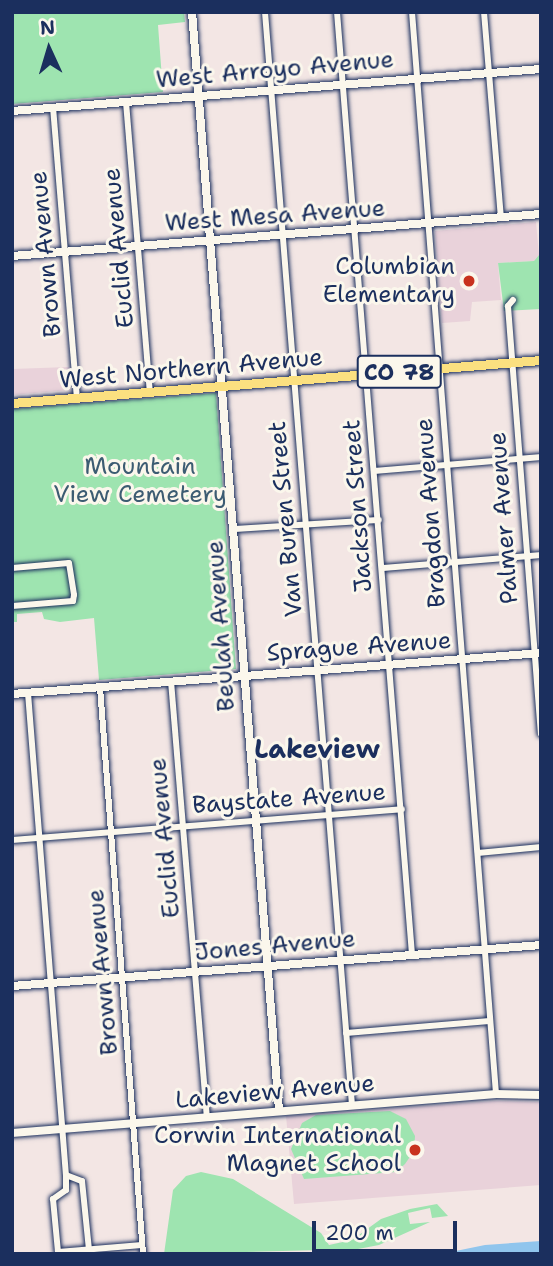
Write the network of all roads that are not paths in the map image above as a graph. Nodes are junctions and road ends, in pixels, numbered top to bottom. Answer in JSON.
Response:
{"nodes":[{"id":1,"x":192,"y":12,"type":"edge"},
{"id":2,"x":265,"y":12,"type":"edge"},
{"id":3,"x":337,"y":12,"type":"edge"},
{"id":4,"x":412,"y":12,"type":"edge"},
{"id":5,"x":484,"y":12,"type":"edge"},
{"id":6,"x":541,"y":69,"type":"edge"},
{"id":7,"x":488,"y":73,"type":"junction"},
{"id":8,"x":417,"y":79,"type":"junction"},
{"id":9,"x":343,"y":85,"type":"junction"},
{"id":10,"x":272,"y":90,"type":"junction"},
{"id":11,"x":199,"y":96,"type":"junction"},
{"id":12,"x":126,"y":102,"type":"junction"},
{"id":13,"x":54,"y":107,"type":"junction"},
{"id":14,"x":12,"y":111,"type":"edge"},
{"id":15,"x":541,"y":214,"type":"edge"},
{"id":16,"x":501,"y":217,"type":"junction"},
{"id":17,"x":429,"y":223,"type":"junction"},
{"id":18,"x":356,"y":229,"type":"junction"},
{"id":19,"x":283,"y":235,"type":"junction"},
{"id":20,"x":211,"y":241,"type":"junction"},
{"id":21,"x":138,"y":246,"type":"junction"},
{"id":22,"x":66,"y":252,"type":"junction"},
{"id":23,"x":12,"y":256,"type":"edge"},
{"id":24,"x":513,"y":300,"type":"dead end"},
{"id":25,"x":541,"y":360,"type":"edge"},
{"id":26,"x":512,"y":362,"type":"junction"},
{"id":27,"x":440,"y":369,"type":"junction"},
{"id":28,"x":367,"y":374,"type":"junction"},
{"id":29,"x":294,"y":380,"type":"junction"},
{"id":30,"x":221,"y":386,"type":"junction"},
{"id":31,"x":150,"y":391,"type":"junction"},
{"id":32,"x":77,"y":397,"type":"junction"},
{"id":33,"x":12,"y":402,"type":"edge"},
{"id":34,"x":541,"y":457,"type":"edge"},
{"id":35,"x":519,"y":458,"type":"junction"},
{"id":36,"x":446,"y":464,"type":"junction"},
{"id":37,"x":374,"y":471,"type":"junction"},
{"id":38,"x":379,"y":520,"type":"junction"},
{"id":39,"x":305,"y":524,"type":"junction"},
{"id":40,"x":234,"y":529,"type":"junction"},
{"id":41,"x":541,"y":555,"type":"edge"},
{"id":42,"x":527,"y":556,"type":"junction"},
{"id":43,"x":454,"y":562,"type":"junction"},
{"id":44,"x":12,"y":568,"type":"edge"},
{"id":45,"x":383,"y":568,"type":"junction"},
{"id":46,"x":12,"y":606,"type":"edge"},
{"id":47,"x":537,"y":653,"type":"edge"},
{"id":48,"x":462,"y":659,"type":"junction"},
{"id":49,"x":389,"y":664,"type":"junction"},
{"id":50,"x":318,"y":670,"type":"junction"},
{"id":51,"x":243,"y":676,"type":"junction"},
{"id":52,"x":171,"y":681,"type":"junction"},
{"id":53,"x":100,"y":687,"type":"junction"},
{"id":54,"x":28,"y":693,"type":"junction"},
{"id":55,"x":12,"y":694,"type":"edge"},
{"id":56,"x":541,"y":734,"type":"edge"},
{"id":57,"x":402,"y":809,"type":"junction"},
{"id":58,"x":328,"y":815,"type":"junction"},
{"id":59,"x":256,"y":821,"type":"junction"},
{"id":60,"x":184,"y":826,"type":"junction"},
{"id":61,"x":111,"y":833,"type":"junction"},
{"id":62,"x":38,"y":838,"type":"junction"},
{"id":63,"x":12,"y":840,"type":"edge"},
{"id":64,"x":541,"y":847,"type":"edge"},
{"id":65,"x":478,"y":853,"type":"junction"},
{"id":66,"x":541,"y":945,"type":"edge"},
{"id":67,"x":485,"y":949,"type":"junction"},
{"id":68,"x":412,"y":954,"type":"junction"},
{"id":69,"x":340,"y":960,"type":"junction"},
{"id":70,"x":268,"y":966,"type":"junction"},
{"id":71,"x":195,"y":971,"type":"junction"},
{"id":72,"x":122,"y":977,"type":"junction"},
{"id":73,"x":50,"y":983,"type":"junction"},
{"id":74,"x":12,"y":986,"type":"edge"},
{"id":75,"x":490,"y":1021,"type":"junction"},
{"id":76,"x":346,"y":1032,"type":"junction"},
{"id":77,"x":496,"y":1094,"type":"junction"},
{"id":78,"x":541,"y":1095,"type":"edge"},
{"id":79,"x":352,"y":1105,"type":"junction"},
{"id":80,"x":279,"y":1111,"type":"junction"},
{"id":81,"x":207,"y":1118,"type":"junction"},
{"id":82,"x":134,"y":1123,"type":"junction"},
{"id":83,"x":61,"y":1128,"type":"junction"},
{"id":84,"x":12,"y":1133,"type":"edge"},
{"id":85,"x":66,"y":1175,"type":"junction"},
{"id":86,"x":142,"y":1245,"type":"junction"},
{"id":87,"x":89,"y":1250,"type":"junction"},
{"id":88,"x":143,"y":1254,"type":"edge"}],
"edges":[{"from":1,"to":11,"type":"street","name":"Beulah Avenue"},
{"from":2,"to":10,"type":"street","name":"Van Buren Street"},
{"from":3,"to":9,"type":"street","name":"Jackson Street"},
{"from":4,"to":8,"type":"street","name":"Bragdon Avenue"},
{"from":5,"to":7,"type":"street"},
{"from":6,"to":7,"type":"street","name":"West Arroyo Avenue"},
{"from":7,"to":8,"type":"street","name":"West Arroyo Avenue"},
{"from":7,"to":16,"type":"street"},
{"from":8,"to":9,"type":"street","name":"West Arroyo Avenue"},
{"from":8,"to":17,"type":"street","name":"Bragdon Avenue"},
{"from":9,"to":10,"type":"street","name":"West Arroyo Avenue"},
{"from":9,"to":18,"type":"street","name":"Jackson Street"},
{"from":10,"to":11,"type":"street","name":"West Arroyo Avenue"},
{"from":10,"to":19,"type":"street","name":"Van Buren Street"},
{"from":11,"to":12,"type":"street","name":"West Arroyo Avenue"},
{"from":11,"to":20,"type":"street","name":"Beulah Avenue"},
{"from":12,"to":13,"type":"street","name":"West Arroyo Avenue"},
{"from":12,"to":21,"type":"street","name":"Euclid Avenue"},
{"from":13,"to":14,"type":"street","name":"West Arroyo Avenue"},
{"from":13,"to":22,"type":"street","name":"Brown Avenue"},
{"from":15,"to":16,"type":"street","name":"West Mesa Avenue"},
{"from":16,"to":17,"type":"street","name":"West Mesa Avenue"},
{"from":17,"to":18,"type":"street","name":"West Mesa Avenue"},
{"from":17,"to":27,"type":"street","name":"Bragdon Avenue"},
{"from":18,"to":19,"type":"street","name":"West Mesa Avenue"},
{"from":18,"to":28,"type":"street","name":"Jackson Street"},
{"from":19,"to":20,"type":"street","name":"West Mesa Avenue"},
{"from":19,"to":29,"type":"street","name":"Van Buren Street"},
{"from":20,"to":21,"type":"street","name":"West Mesa Avenue"},
{"from":20,"to":30,"type":"street","name":"Beulah Avenue"},
{"from":21,"to":22,"type":"street","name":"West Mesa Avenue"},
{"from":21,"to":31,"type":"street","name":"Euclid Avenue"},
{"from":22,"to":23,"type":"street","name":"West Mesa Avenue"},
{"from":22,"to":32,"type":"street","name":"Brown Avenue"},
{"from":24,"to":26,"type":"street","name":"Palmer Avenue"},
{"from":25,"to":26,"type":"main road","name":"West Northern Avenue","number":"CO 78"},
{"from":26,"to":27,"type":"main road","name":"West Northern Avenue","number":"CO 78"},
{"from":26,"to":35,"type":"street","name":"Palmer Avenue"},
{"from":27,"to":28,"type":"main road","name":"West Northern Avenue","number":"CO 78"},
{"from":27,"to":36,"type":"street","name":"Bragdon Avenue"},
{"from":28,"to":29,"type":"main road","name":"West Northern Avenue","number":"CO 78"},
{"from":28,"to":37,"type":"street","name":"Jackson Street"},
{"from":29,"to":30,"type":"main road","name":"West Northern Avenue","number":"CO 78"},
{"from":29,"to":39,"type":"street","name":"Van Buren Street"},
{"from":30,"to":31,"type":"main road","name":"West Northern Avenue","number":"CO 78"},
{"from":30,"to":40,"type":"street","name":"Beulah Avenue"},
{"from":31,"to":32,"type":"main road","name":"West Northern Avenue","number":"CO 78"},
{"from":32,"to":33,"type":"main road","name":"West Northern Avenue","number":"CO 78"},
{"from":34,"to":35,"type":"street"},
{"from":35,"to":36,"type":"street"},
{"from":35,"to":42,"type":"street","name":"Palmer Avenue"},
{"from":36,"to":37,"type":"street"},
{"from":36,"to":43,"type":"street","name":"Bragdon Avenue"},
{"from":37,"to":38,"type":"street","name":"Jackson Street"},
{"from":38,"to":39,"type":"street"},
{"from":38,"to":45,"type":"street","name":"Jackson Street"},
{"from":39,"to":40,"type":"street"},
{"from":39,"to":50,"type":"street","name":"Van Buren Street"},
{"from":40,"to":51,"type":"street","name":"Beulah Avenue"},
{"from":41,"to":42,"type":"street"},
{"from":42,"to":43,"type":"street"},
{"from":42,"to":47,"type":"street","name":"Palmer Avenue"},
{"from":43,"to":45,"type":"street"},
{"from":43,"to":48,"type":"street","name":"Bragdon Avenue"},
{"from":44,"to":46,"type":"street"},
{"from":45,"to":49,"type":"street","name":"Jackson Street"},
{"from":47,"to":48,"type":"street","name":"Sprague Avenue"},
{"from":47,"to":56,"type":"street","name":"Palmer Avenue"},
{"from":48,"to":49,"type":"street","name":"Sprague Avenue"},
{"from":48,"to":65,"type":"street","name":"Bragdon Avenue"},
{"from":49,"to":50,"type":"street","name":"Sprague Avenue"},
{"from":49,"to":57,"type":"street","name":"Jackson Street"},
{"from":50,"to":51,"type":"street","name":"Sprague Avenue"},
{"from":50,"to":58,"type":"street","name":"Van Buren Street"},
{"from":51,"to":52,"type":"street","name":"Sprague Avenue"},
{"from":51,"to":59,"type":"street","name":"Beulah Avenue"},
{"from":52,"to":53,"type":"street","name":"Sprague Avenue"},
{"from":52,"to":60,"type":"street","name":"Euclid Avenue"},
{"from":53,"to":54,"type":"street","name":"Sprague Avenue"},
{"from":53,"to":61,"type":"street","name":"Brown Avenue"},
{"from":54,"to":55,"type":"street","name":"Sprague Avenue"},
{"from":54,"to":62,"type":"street"},
{"from":57,"to":58,"type":"street","name":"Baystate Avenue"},
{"from":57,"to":68,"type":"street","name":"Jackson Street"},
{"from":58,"to":59,"type":"street","name":"Baystate Avenue"},
{"from":58,"to":69,"type":"street","name":"Van Buren Street"},
{"from":59,"to":60,"type":"street","name":"Baystate Avenue"},
{"from":59,"to":70,"type":"street","name":"Beulah Avenue"},
{"from":60,"to":61,"type":"street","name":"Baystate Avenue"},
{"from":60,"to":71,"type":"street","name":"Euclid Avenue"},
{"from":61,"to":62,"type":"street","name":"Baystate Avenue"},
{"from":61,"to":72,"type":"street","name":"Brown Avenue"},
{"from":62,"to":63,"type":"street","name":"Baystate Avenue"},
{"from":62,"to":73,"type":"street"},
{"from":64,"to":65,"type":"street"},
{"from":65,"to":67,"type":"street","name":"Bragdon Avenue"},
{"from":66,"to":67,"type":"street","name":"Jones Avenue"},
{"from":67,"to":68,"type":"street","name":"Jones Avenue"},
{"from":67,"to":75,"type":"street","name":"Bragdon Avenue"},
{"from":68,"to":69,"type":"street","name":"Jones Avenue"},
{"from":69,"to":70,"type":"street","name":"Jones Avenue"},
{"from":69,"to":76,"type":"street","name":"Van Buren Street"},
{"from":70,"to":71,"type":"street","name":"Jones Avenue"},
{"from":70,"to":80,"type":"street","name":"Beulah Avenue"},
{"from":71,"to":72,"type":"street","name":"Jones Avenue"},
{"from":71,"to":81,"type":"street","name":"Euclid Avenue"},
{"from":72,"to":73,"type":"street","name":"Jones Avenue"},
{"from":72,"to":82,"type":"street","name":"Brown Avenue"},
{"from":73,"to":74,"type":"street","name":"Jones Avenue"},
{"from":73,"to":83,"type":"street"},
{"from":75,"to":76,"type":"street"},
{"from":75,"to":77,"type":"street","name":"Bragdon Avenue"},
{"from":76,"to":79,"type":"street","name":"Van Buren Street"},
{"from":77,"to":78,"type":"street","name":"Lakeview Avenue"},
{"from":77,"to":79,"type":"street","name":"Lakeview Avenue"},
{"from":79,"to":80,"type":"street","name":"Lakeview Avenue"},
{"from":80,"to":81,"type":"street","name":"Lakeview Avenue"},
{"from":81,"to":82,"type":"street","name":"Lakeview Avenue"},
{"from":82,"to":83,"type":"street","name":"Lakeview Avenue"},
{"from":82,"to":86,"type":"street","name":"Brown Avenue"},
{"from":83,"to":84,"type":"street","name":"Lakeview Avenue"},
{"from":83,"to":85,"type":"street"},
{"from":85,"to":87,"type":"street"},
{"from":85,"to":87,"type":"street"},
{"from":86,"to":87,"type":"street"},
{"from":86,"to":88,"type":"street","name":"Brown Avenue"}]}
